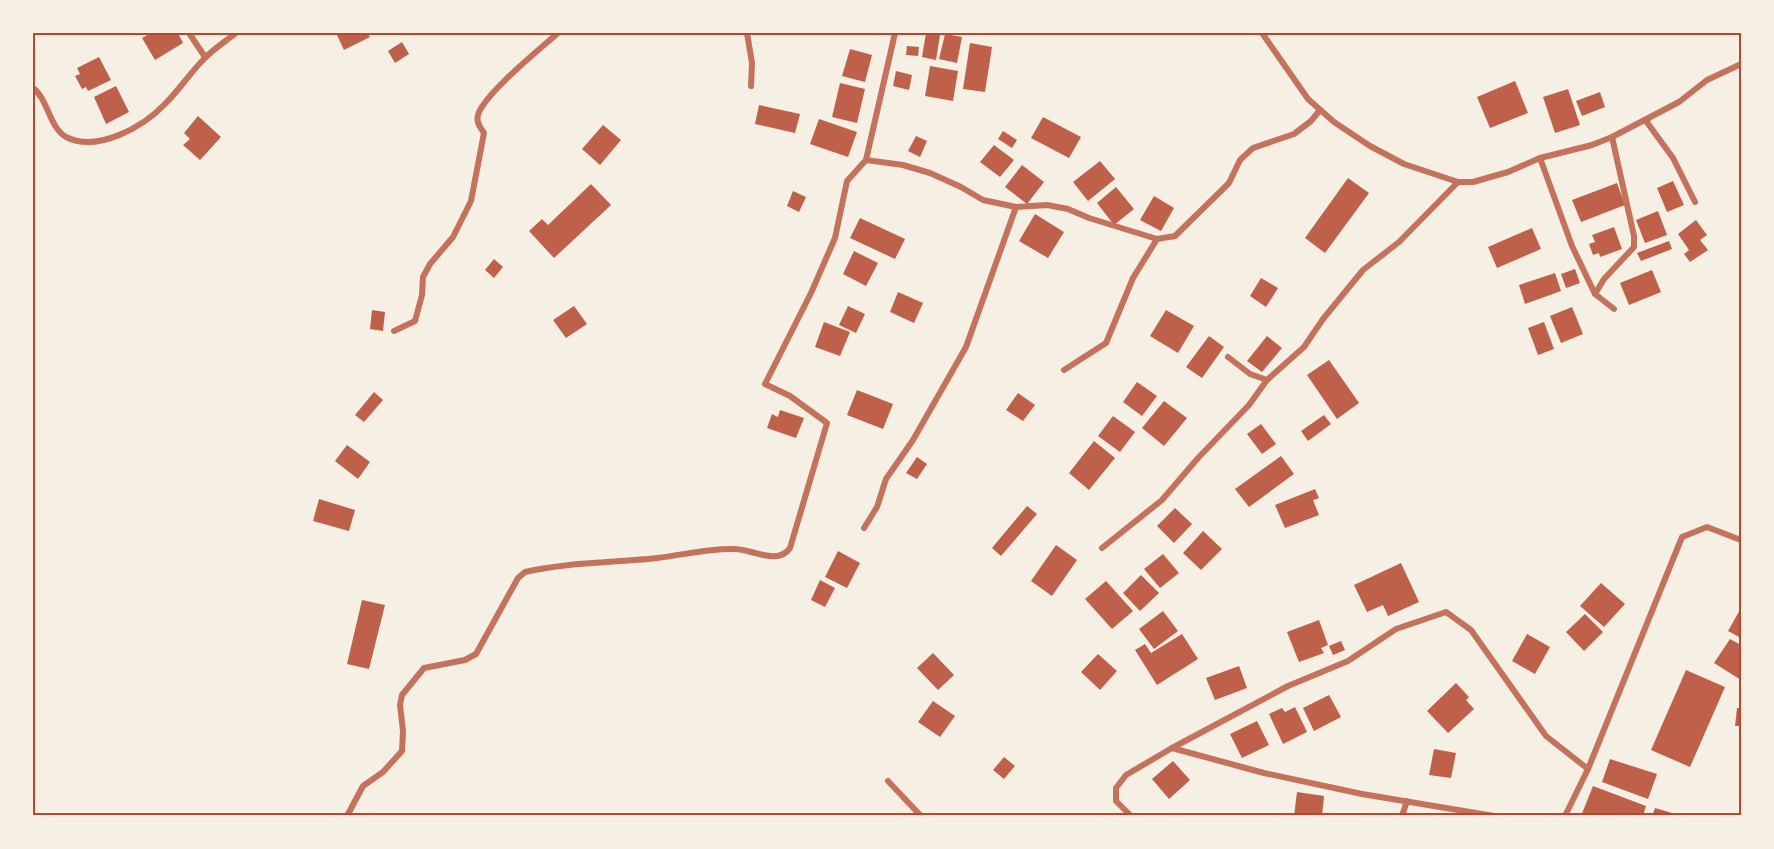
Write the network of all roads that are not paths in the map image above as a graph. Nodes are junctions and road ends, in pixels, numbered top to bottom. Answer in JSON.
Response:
{"nodes":[{"id":1,"x":189,"y":33,"type":"edge"},
{"id":2,"x":236,"y":33,"type":"edge"},
{"id":3,"x":558,"y":33,"type":"edge"},
{"id":4,"x":747,"y":33,"type":"edge"},
{"id":5,"x":895,"y":33,"type":"edge"},
{"id":6,"x":1262,"y":33,"type":"edge"},
{"id":7,"x":549,"y":36,"type":"edge"},
{"id":8,"x":205,"y":57,"type":"junction"},
{"id":9,"x":1741,"y":64,"type":"edge"},
{"id":10,"x":751,"y":86,"type":"dead end"},
{"id":11,"x":33,"y":88,"type":"edge"},
{"id":12,"x":1320,"y":110,"type":"junction"},
{"id":13,"x":1649,"y":118,"type":"junction"},
{"id":14,"x":1612,"y":137,"type":"junction"},
{"id":15,"x":1540,"y":158,"type":"junction"},
{"id":16,"x":866,"y":160,"type":"junction"},
{"id":17,"x":1458,"y":182,"type":"junction"},
{"id":18,"x":1695,"y":202,"type":"dead end"},
{"id":19,"x":1016,"y":207,"type":"junction"},
{"id":20,"x":1157,"y":239,"type":"junction"},
{"id":21,"x":1595,"y":294,"type":"junction"},
{"id":22,"x":1614,"y":309,"type":"dead end"},
{"id":23,"x":394,"y":330,"type":"dead end"},
{"id":24,"x":1228,"y":357,"type":"dead end"},
{"id":25,"x":1064,"y":370,"type":"dead end"},
{"id":26,"x":1268,"y":380,"type":"junction"},
{"id":27,"x":864,"y":528,"type":"dead end"},
{"id":28,"x":1741,"y":540,"type":"edge"},
{"id":29,"x":1102,"y":548,"type":"dead end"},
{"id":30,"x":1172,"y":748,"type":"junction"},
{"id":31,"x":1588,"y":769,"type":"junction"},
{"id":32,"x":888,"y":781,"type":"dead end"},
{"id":33,"x":1407,"y":801,"type":"junction"},
{"id":34,"x":347,"y":816,"type":"edge"},
{"id":35,"x":921,"y":816,"type":"edge"},
{"id":36,"x":1131,"y":816,"type":"edge"},
{"id":37,"x":1402,"y":816,"type":"edge"},
{"id":38,"x":1494,"y":816,"type":"edge"},
{"id":39,"x":1565,"y":816,"type":"edge"}],
"edges":[{"from":1,"to":8,"type":"street"},
{"from":2,"to":8,"type":"street"},
{"from":3,"to":7,"type":"street"},
{"from":4,"to":10,"type":"street"},
{"from":5,"to":16,"type":"street"},
{"from":6,"to":12,"type":"street"},
{"from":7,"to":23,"type":"street"},
{"from":8,"to":11,"type":"street"},
{"from":9,"to":13,"type":"street"},
{"from":12,"to":17,"type":"street"},
{"from":12,"to":20,"type":"street"},
{"from":13,"to":14,"type":"street"},
{"from":13,"to":18,"type":"street"},
{"from":14,"to":15,"type":"street"},
{"from":14,"to":21,"type":"street"},
{"from":15,"to":17,"type":"street"},
{"from":15,"to":21,"type":"street"},
{"from":16,"to":19,"type":"street"},
{"from":16,"to":34,"type":"street"},
{"from":17,"to":26,"type":"street"},
{"from":19,"to":20,"type":"street"},
{"from":19,"to":27,"type":"street"},
{"from":20,"to":25,"type":"street"},
{"from":21,"to":22,"type":"street"},
{"from":24,"to":26,"type":"street"},
{"from":26,"to":29,"type":"street"},
{"from":28,"to":31,"type":"street"},
{"from":30,"to":31,"type":"street"},
{"from":30,"to":33,"type":"street"},
{"from":30,"to":36,"type":"street"},
{"from":31,"to":39,"type":"street"},
{"from":32,"to":35,"type":"street"},
{"from":33,"to":37,"type":"street"},
{"from":33,"to":38,"type":"street"}]}
